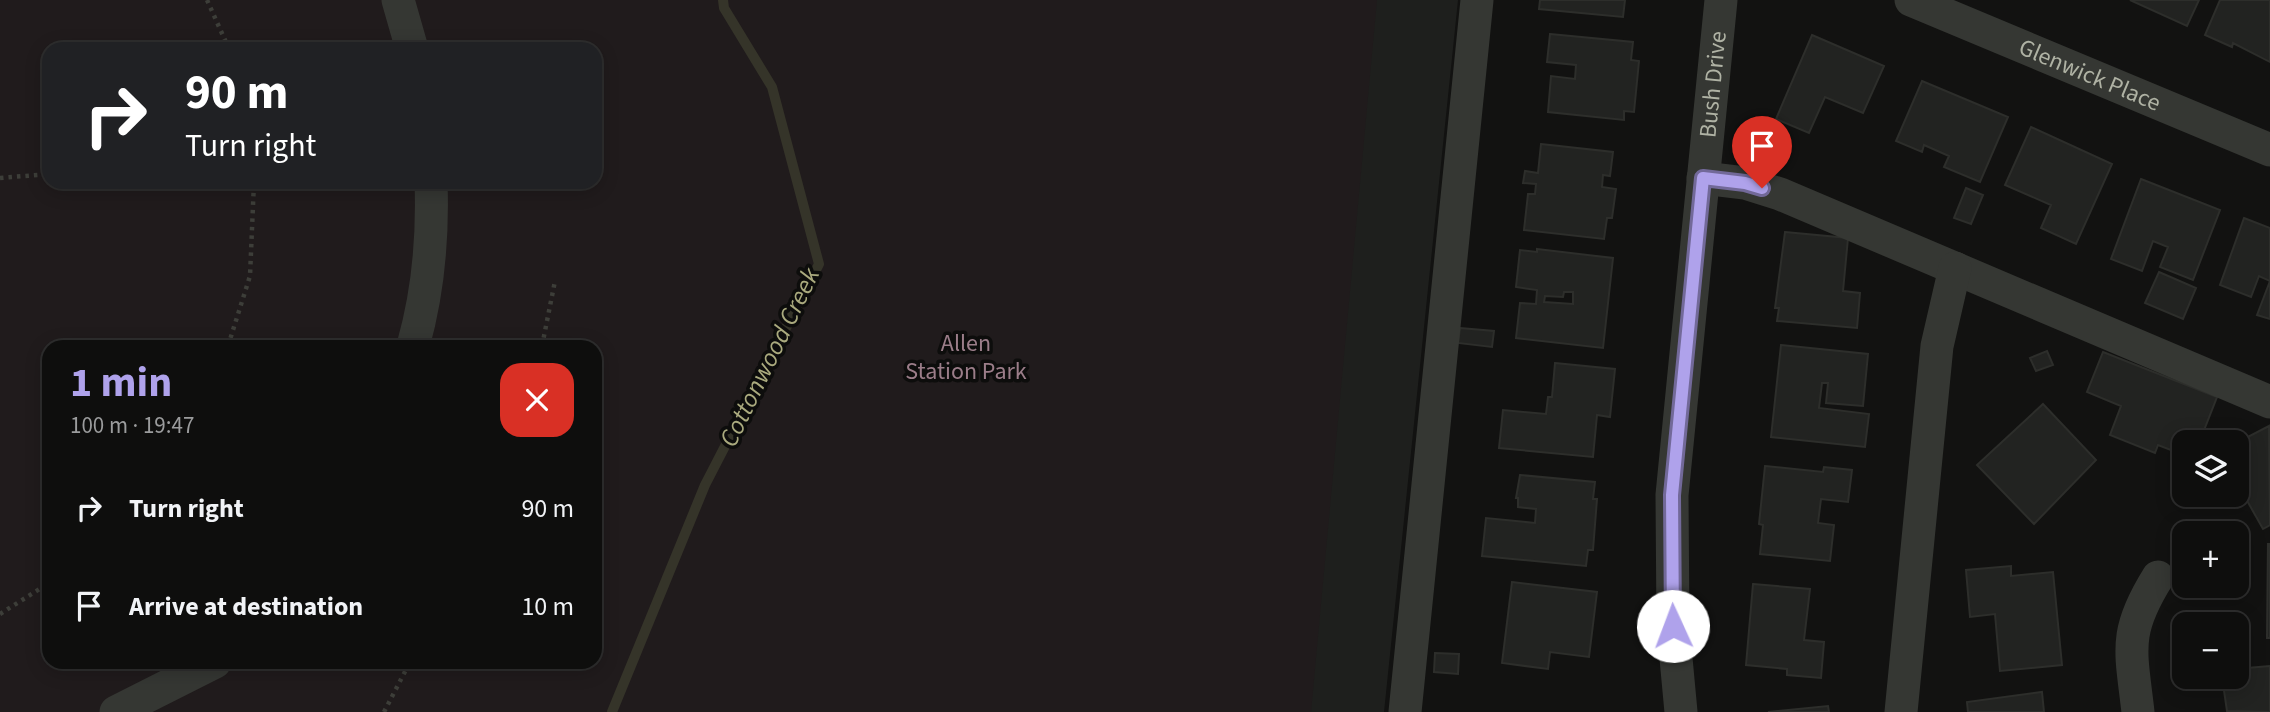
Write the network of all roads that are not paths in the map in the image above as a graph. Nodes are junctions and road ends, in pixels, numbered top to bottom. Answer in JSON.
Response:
{"nodes":[{"id":1,"x":398,"y":0,"type":"edge"},
{"id":2,"x":1477,"y":0,"type":"edge"},
{"id":3,"x":1721,"y":0,"type":"edge"},
{"id":4,"x":1911,"y":0,"type":"edge"},
{"id":5,"x":410,"y":42,"type":"edge"},
{"id":6,"x":2270,"y":150,"type":"edge"},
{"id":7,"x":1703,"y":178,"type":"junction"},
{"id":8,"x":432,"y":189,"type":"edge"},
{"id":9,"x":1955,"y":268,"type":"junction"},
{"id":10,"x":415,"y":340,"type":"edge"},
{"id":11,"x":2270,"y":402,"type":"edge"},
{"id":12,"x":2158,"y":577,"type":"dead end"},
{"id":13,"x":201,"y":669,"type":"edge"},
{"id":14,"x":116,"y":712,"type":"edge"},
{"id":15,"x":1405,"y":712,"type":"edge"},
{"id":16,"x":1681,"y":712,"type":"edge"},
{"id":17,"x":1901,"y":712,"type":"edge"},
{"id":18,"x":2138,"y":712,"type":"edge"}],
"edges":[{"from":1,"to":5,"type":"street"},
{"from":2,"to":15,"type":"street"},
{"from":3,"to":7,"type":"street","name":"Bush Drive"},
{"from":4,"to":6,"type":"street","name":"Glenwick Place"},
{"from":7,"to":9,"type":"street"},
{"from":7,"to":16,"type":"street","name":"Bush Drive"},
{"from":8,"to":10,"type":"street"},
{"from":9,"to":11,"type":"street"},
{"from":9,"to":17,"type":"street"},
{"from":12,"to":18,"type":"street"},
{"from":13,"to":14,"type":"street"}]}
